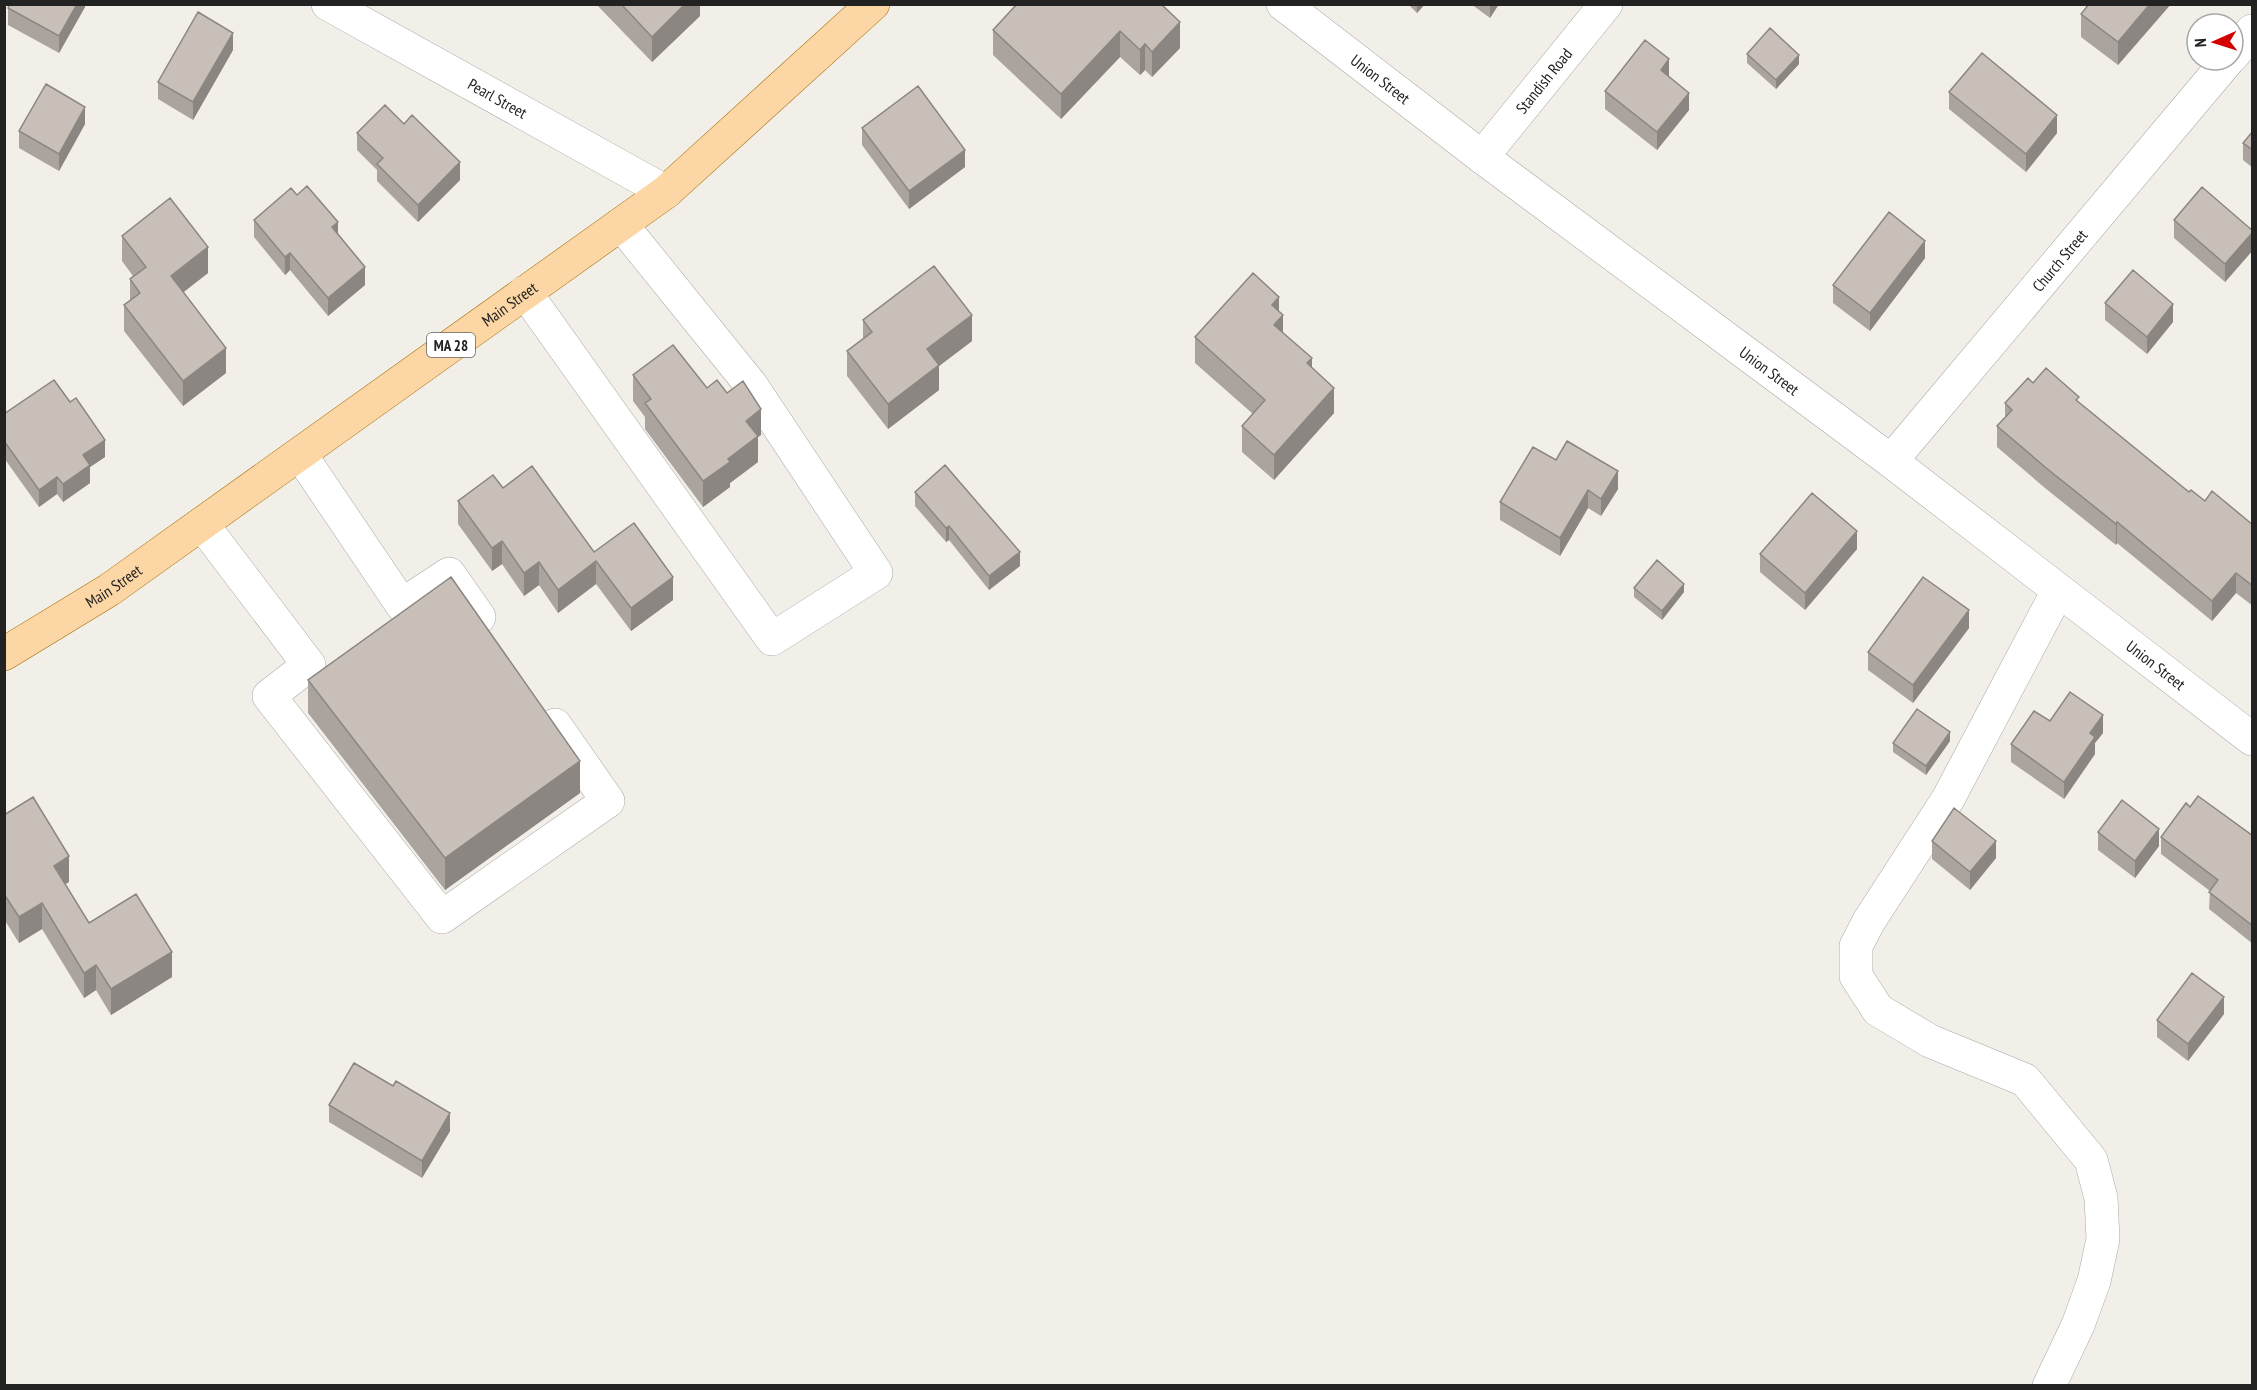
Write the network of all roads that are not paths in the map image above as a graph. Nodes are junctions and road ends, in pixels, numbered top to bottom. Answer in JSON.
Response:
{"nodes":[{"id":1,"x":328,"y":4,"type":"edge"},
{"id":2,"x":873,"y":4,"type":"edge"},
{"id":3,"x":1283,"y":4,"type":"edge"},
{"id":4,"x":1606,"y":4,"type":"edge"},
{"id":5,"x":377,"y":17,"type":"edge"},
{"id":6,"x":2218,"y":72,"type":"edge"},
{"id":7,"x":1482,"y":157,"type":"junction"},
{"id":8,"x":666,"y":192,"type":"junction"},
{"id":9,"x":621,"y":224,"type":"junction"},
{"id":10,"x":525,"y":292,"type":"junction"},
{"id":11,"x":300,"y":454,"type":"junction"},
{"id":12,"x":1891,"y":461,"type":"junction"},
{"id":13,"x":202,"y":524,"type":"junction"},
{"id":14,"x":2058,"y":591,"type":"junction"},
{"id":15,"x":495,"y":640,"type":"edge"},
{"id":16,"x":4,"y":654,"type":"edge"},
{"id":17,"x":535,"y":697,"type":"edge"},
{"id":18,"x":2253,"y":739,"type":"edge"},
{"id":19,"x":2049,"y":1386,"type":"edge"}],
"edges":[{"from":1,"to":5,"type":"street","name":"Pearl Street"},
{"from":2,"to":8,"type":"main road","name":"Main Street","number":"MA 28"},
{"from":3,"to":7,"type":"street","name":"Union Street"},
{"from":4,"to":7,"type":"street","name":"Standish Road"},
{"from":5,"to":8,"type":"street","name":"Pearl Street"},
{"from":6,"to":12,"type":"street","name":"Church Street"},
{"from":7,"to":12,"type":"street","name":"Union Street"},
{"from":8,"to":9,"type":"main road","name":"Main Street","number":"MA 28"},
{"from":9,"to":10,"type":"main road","name":"Main Street","number":"MA 28"},
{"from":9,"to":10,"type":"street"},
{"from":10,"to":11,"type":"main road","name":"Main Street","number":"MA 28"},
{"from":11,"to":13,"type":"main road","name":"Main Street","number":"MA 28"},
{"from":11,"to":15,"type":"street"},
{"from":12,"to":14,"type":"street","name":"Union Street"},
{"from":13,"to":16,"type":"main road","name":"Main Street","number":"MA 28"},
{"from":13,"to":17,"type":"street"},
{"from":14,"to":18,"type":"street","name":"Union Street"},
{"from":14,"to":19,"type":"street"}]}
